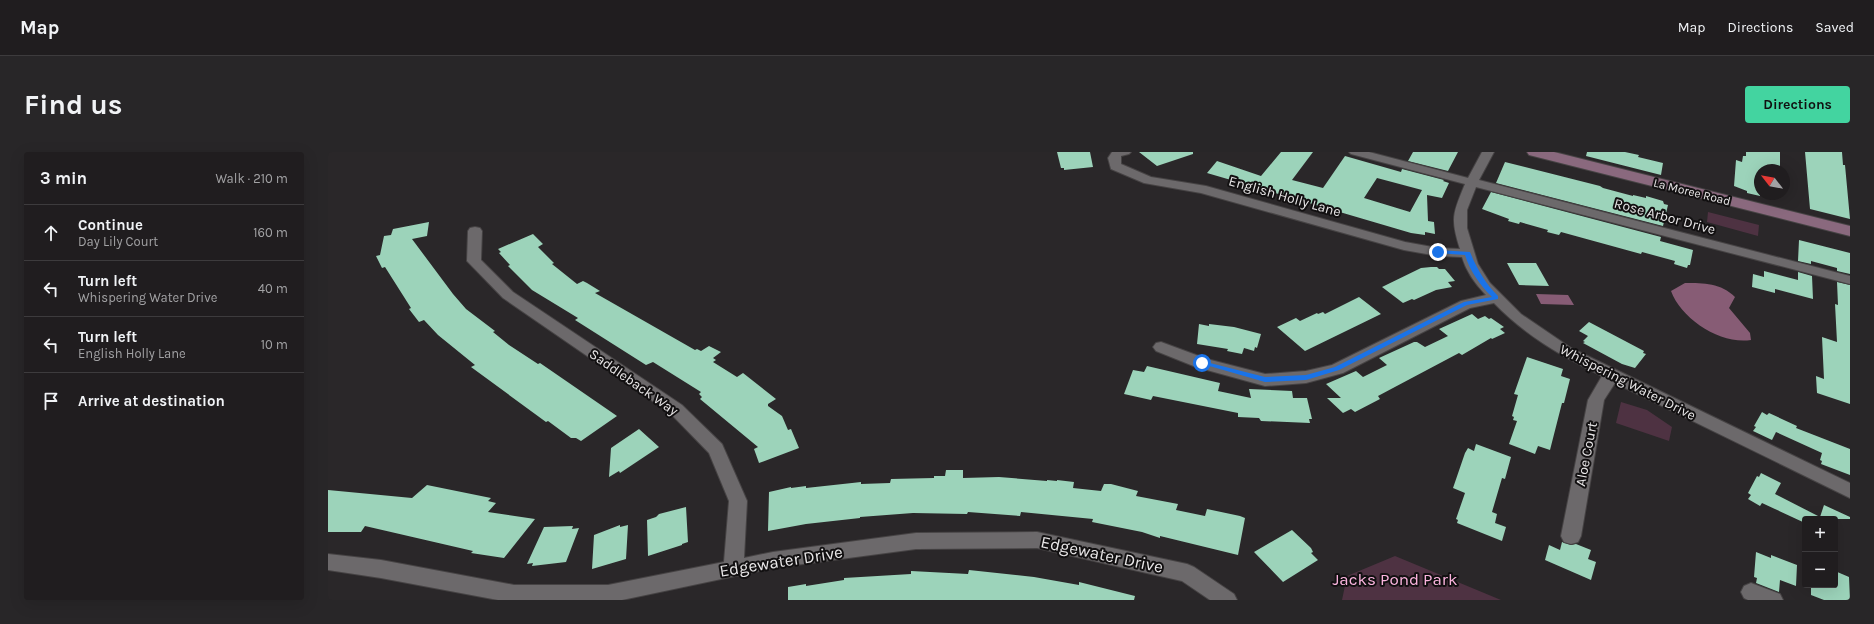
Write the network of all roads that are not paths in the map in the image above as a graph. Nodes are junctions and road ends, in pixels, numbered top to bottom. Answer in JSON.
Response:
{"nodes":[{"id":1,"x":1125,"y":152,"type":"edge"},
{"id":2,"x":1355,"y":152,"type":"edge"},
{"id":3,"x":1488,"y":152,"type":"edge"},
{"id":4,"x":1535,"y":152,"type":"edge"},
{"id":5,"x":1472,"y":182,"type":"junction"},
{"id":6,"x":475,"y":231,"type":"dead end"},
{"id":7,"x":1850,"y":231,"type":"edge"},
{"id":8,"x":1468,"y":253,"type":"junction"},
{"id":9,"x":1850,"y":280,"type":"edge"},
{"id":10,"x":1496,"y":298,"type":"junction"},
{"id":11,"x":1161,"y":347,"type":"dead end"},
{"id":12,"x":1611,"y":375,"type":"junction"},
{"id":13,"x":1850,"y":491,"type":"edge"},
{"id":14,"x":1571,"y":536,"type":"dead end"},
{"id":15,"x":328,"y":562,"type":"edge"},
{"id":16,"x":733,"y":568,"type":"junction"},
{"id":17,"x":1751,"y":592,"type":"dead end"},
{"id":18,"x":1227,"y":600,"type":"edge"},
{"id":19,"x":1772,"y":600,"type":"edge"}],
"edges":[{"from":1,"to":8,"type":"street","name":"English Holly Lane"},
{"from":2,"to":5,"type":"street"},
{"from":3,"to":5,"type":"street","name":"Whispering Water Drive"},
{"from":4,"to":7,"type":"street","name":"La Moree Road"},
{"from":5,"to":8,"type":"street","name":"Whispering Water Drive"},
{"from":5,"to":9,"type":"street","name":"Rose Arbor Drive"},
{"from":6,"to":16,"type":"street","name":"Saddleback Way"},
{"from":8,"to":10,"type":"street","name":"Whispering Water Drive"},
{"from":10,"to":11,"type":"street"},
{"from":10,"to":12,"type":"street","name":"Whispering Water Drive"},
{"from":12,"to":13,"type":"street","name":"Whispering Water Drive"},
{"from":12,"to":14,"type":"street","name":"Aloe Court"},
{"from":15,"to":16,"type":"street","name":"Edgewater Drive"},
{"from":16,"to":18,"type":"street","name":"Edgewater Drive"},
{"from":17,"to":19,"type":"street"}]}
